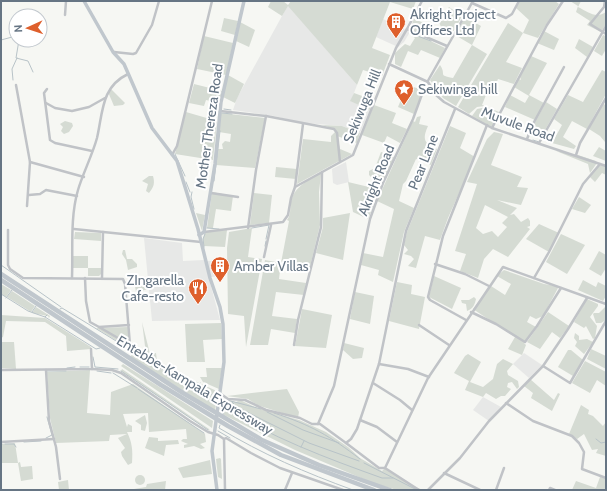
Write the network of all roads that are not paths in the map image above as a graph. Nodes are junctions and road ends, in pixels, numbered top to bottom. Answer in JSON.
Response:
{"nodes":[{"id":1,"x":66,"y":1,"type":"edge"},
{"id":2,"x":84,"y":1,"type":"edge"},
{"id":3,"x":159,"y":1,"type":"edge"},
{"id":4,"x":212,"y":1,"type":"edge"},
{"id":5,"x":244,"y":1,"type":"edge"},
{"id":6,"x":422,"y":1,"type":"edge"},
{"id":7,"x":519,"y":1,"type":"edge"},
{"id":8,"x":563,"y":1,"type":"edge"},
{"id":9,"x":605,"y":1,"type":"edge"},
{"id":10,"x":473,"y":2,"type":"edge"},
{"id":11,"x":65,"y":15,"type":"dead end"},
{"id":12,"x":606,"y":26,"type":"edge"},
{"id":13,"x":407,"y":30,"type":"junction"},
{"id":14,"x":602,"y":32,"type":"junction"},
{"id":15,"x":606,"y":34,"type":"edge"},
{"id":16,"x":447,"y":46,"type":"junction"},
{"id":17,"x":113,"y":52,"type":"junction"},
{"id":18,"x":389,"y":64,"type":"junction"},
{"id":19,"x":564,"y":67,"type":"dead end"},
{"id":20,"x":128,"y":74,"type":"junction"},
{"id":21,"x":428,"y":82,"type":"junction"},
{"id":22,"x":16,"y":85,"type":"dead end"},
{"id":23,"x":47,"y":89,"type":"dead end"},
{"id":24,"x":106,"y":98,"type":"junction"},
{"id":25,"x":606,"y":98,"type":"edge"},
{"id":26,"x":46,"y":103,"type":"junction"},
{"id":27,"x":455,"y":109,"type":"junction"},
{"id":28,"x":220,"y":111,"type":"junction"},
{"id":29,"x":266,"y":116,"type":"junction"},
{"id":30,"x":303,"y":124,"type":"junction"},
{"id":31,"x":487,"y":125,"type":"junction"},
{"id":32,"x":492,"y":128,"type":"junction"},
{"id":33,"x":527,"y":139,"type":"junction"},
{"id":34,"x":539,"y":143,"type":"junction"},
{"id":35,"x":92,"y":151,"type":"junction"},
{"id":36,"x":172,"y":154,"type":"junction"},
{"id":37,"x":576,"y":155,"type":"junction"},
{"id":38,"x":30,"y":162,"type":"junction"},
{"id":39,"x":340,"y":162,"type":"junction"},
{"id":40,"x":600,"y":164,"type":"junction"},
{"id":41,"x":606,"y":166,"type":"edge"},
{"id":42,"x":322,"y":172,"type":"junction"},
{"id":43,"x":84,"y":177,"type":"junction"},
{"id":44,"x":295,"y":187,"type":"junction"},
{"id":45,"x":211,"y":193,"type":"junction"},
{"id":46,"x":29,"y":196,"type":"junction"},
{"id":47,"x":77,"y":196,"type":"junction"},
{"id":48,"x":238,"y":197,"type":"dead end"},
{"id":49,"x":28,"y":206,"type":"dead end"},
{"id":50,"x":271,"y":225,"type":"junction"},
{"id":51,"x":248,"y":228,"type":"junction"},
{"id":52,"x":74,"y":229,"type":"junction"},
{"id":53,"x":8,"y":230,"type":"dead end"},
{"id":54,"x":103,"y":232,"type":"junction"},
{"id":55,"x":204,"y":232,"type":"junction"},
{"id":56,"x":199,"y":235,"type":"junction"},
{"id":57,"x":201,"y":242,"type":"junction"},
{"id":58,"x":264,"y":258,"type":"dead end"},
{"id":59,"x":435,"y":264,"type":"junction"},
{"id":60,"x":1,"y":274,"type":"edge"},
{"id":61,"x":72,"y":278,"type":"junction"},
{"id":62,"x":85,"y":278,"type":"junction"},
{"id":63,"x":102,"y":278,"type":"junction"},
{"id":64,"x":534,"y":278,"type":"junction"},
{"id":65,"x":1,"y":280,"type":"edge"},
{"id":66,"x":489,"y":286,"type":"junction"},
{"id":67,"x":561,"y":288,"type":"junction"},
{"id":68,"x":586,"y":298,"type":"junction"},
{"id":69,"x":605,"y":302,"type":"edge"},
{"id":70,"x":471,"y":312,"type":"junction"},
{"id":71,"x":466,"y":320,"type":"junction"},
{"id":72,"x":606,"y":321,"type":"edge"},
{"id":73,"x":129,"y":325,"type":"junction"},
{"id":74,"x":419,"y":325,"type":"dead end"},
{"id":75,"x":99,"y":327,"type":"junction"},
{"id":76,"x":294,"y":345,"type":"dead end"},
{"id":77,"x":449,"y":345,"type":"junction"},
{"id":78,"x":91,"y":348,"type":"dead end"},
{"id":79,"x":379,"y":364,"type":"junction"},
{"id":80,"x":543,"y":366,"type":"junction"},
{"id":81,"x":92,"y":369,"type":"junction"},
{"id":82,"x":1,"y":370,"type":"edge"},
{"id":83,"x":46,"y":370,"type":"junction"},
{"id":84,"x":429,"y":377,"type":"junction"},
{"id":85,"x":373,"y":383,"type":"junction"},
{"id":86,"x":221,"y":396,"type":"junction"},
{"id":87,"x":506,"y":403,"type":"junction"},
{"id":88,"x":412,"y":411,"type":"junction"},
{"id":89,"x":360,"y":420,"type":"junction"},
{"id":90,"x":318,"y":424,"type":"junction"},
{"id":91,"x":214,"y":433,"type":"junction"},
{"id":92,"x":54,"y":439,"type":"junction"},
{"id":93,"x":224,"y":439,"type":"junction"},
{"id":94,"x":1,"y":442,"type":"edge"},
{"id":95,"x":397,"y":442,"type":"junction"},
{"id":96,"x":346,"y":443,"type":"junction"},
{"id":97,"x":385,"y":468,"type":"junction"},
{"id":98,"x":504,"y":468,"type":"dead end"},
{"id":99,"x":292,"y":473,"type":"junction"},
{"id":100,"x":444,"y":473,"type":"junction"},
{"id":101,"x":606,"y":478,"type":"edge"},
{"id":102,"x":60,"y":479,"type":"dead end"},
{"id":103,"x":217,"y":490,"type":"edge"},
{"id":104,"x":225,"y":490,"type":"edge"},
{"id":105,"x":285,"y":490,"type":"edge"},
{"id":106,"x":343,"y":490,"type":"edge"},
{"id":107,"x":374,"y":490,"type":"edge"},
{"id":108,"x":390,"y":490,"type":"edge"},
{"id":109,"x":419,"y":490,"type":"edge"},
{"id":110,"x":428,"y":490,"type":"edge"},
{"id":111,"x":480,"y":490,"type":"edge"},
{"id":112,"x":496,"y":490,"type":"edge"},
{"id":113,"x":549,"y":490,"type":"edge"},
{"id":114,"x":555,"y":490,"type":"edge"}],
"edges":[{"from":1,"to":11,"type":"street"},
{"from":2,"to":17,"type":"main road"},
{"from":3,"to":17,"type":"street"},
{"from":4,"to":36,"type":"street"},
{"from":5,"to":28,"type":"main road","name":"Mother Thereza Road"},
{"from":6,"to":13,"type":"street","name":"Sekiwuga Hill"},
{"from":7,"to":10,"type":"street"},
{"from":8,"to":32,"type":"street"},
{"from":9,"to":14,"type":"street"},
{"from":10,"to":16,"type":"street","name":"Akright Road"},
{"from":12,"to":14,"type":"street"},
{"from":13,"to":16,"type":"street"},
{"from":13,"to":18,"type":"street","name":"Sekiwuga Hill"},
{"from":14,"to":15,"type":"street"},
{"from":14,"to":34,"type":"street"},
{"from":16,"to":21,"type":"street","name":"Akright Road"},
{"from":17,"to":20,"type":"main road"},
{"from":18,"to":21,"type":"street"},
{"from":18,"to":39,"type":"street","name":"Sekiwuga Hill"},
{"from":19,"to":33,"type":"street"},
{"from":20,"to":24,"type":"street"},
{"from":20,"to":36,"type":"main road"},
{"from":21,"to":27,"type":"street","name":"Muvule Road"},
{"from":21,"to":90,"type":"street","name":"Akright Road"},
{"from":22,"to":38,"type":"street"},
{"from":23,"to":26,"type":"street"},
{"from":24,"to":26,"type":"street"},
{"from":24,"to":35,"type":"street"},
{"from":25,"to":37,"type":"street"},
{"from":26,"to":35,"type":"street"},
{"from":27,"to":31,"type":"street","name":"Muvule Road"},
{"from":27,"to":79,"type":"street","name":"Pear Lane"},
{"from":28,"to":29,"type":"street"},
{"from":28,"to":45,"type":"main road","name":"Mother Thereza Road"},
{"from":29,"to":30,"type":"street"},
{"from":29,"to":51,"type":"street"},
{"from":30,"to":39,"type":"street"},
{"from":30,"to":44,"type":"street"},
{"from":31,"to":32,"type":"street","name":"Muvule Road"},
{"from":31,"to":59,"type":"street"},
{"from":32,"to":33,"type":"street","name":"Muvule Road"},
{"from":33,"to":34,"type":"street","name":"Muvule Road"},
{"from":34,"to":37,"type":"street","name":"Muvule Road"},
{"from":35,"to":43,"type":"street"},
{"from":36,"to":56,"type":"main road"},
{"from":37,"to":40,"type":"street","name":"Muvule Road"},
{"from":38,"to":43,"type":"street"},
{"from":38,"to":46,"type":"street"},
{"from":39,"to":42,"type":"street","name":"Sekiwuga Hill"},
{"from":40,"to":41,"type":"street","name":"Muvule Road"},
{"from":40,"to":64,"type":"street"},
{"from":42,"to":44,"type":"street","name":"Sekiwuga Hill"},
{"from":42,"to":76,"type":"street"},
{"from":43,"to":47,"type":"street"},
{"from":44,"to":50,"type":"street"},
{"from":45,"to":48,"type":"street"},
{"from":45,"to":55,"type":"main road","name":"Mother Thereza Road"},
{"from":46,"to":47,"type":"street"},
{"from":46,"to":49,"type":"street"},
{"from":47,"to":52,"type":"street"},
{"from":50,"to":51,"type":"street"},
{"from":50,"to":58,"type":"street"},
{"from":51,"to":55,"type":"street"},
{"from":52,"to":54,"type":"street"},
{"from":52,"to":61,"type":"street"},
{"from":53,"to":61,"type":"street"},
{"from":54,"to":57,"type":"street"},
{"from":54,"to":63,"type":"street"},
{"from":55,"to":56,"type":"main road"},
{"from":56,"to":57,"type":"main road"},
{"from":57,"to":86,"type":"main road"},
{"from":59,"to":66,"type":"street"},
{"from":59,"to":71,"type":"street"},
{"from":60,"to":108,"type":"highway","name":"Entebbe-Kampala Expressway"},
{"from":61,"to":62,"type":"street"},
{"from":62,"to":63,"type":"street"},
{"from":62,"to":75,"type":"street"},
{"from":63,"to":73,"type":"street"},
{"from":64,"to":66,"type":"street"},
{"from":64,"to":67,"type":"street"},
{"from":65,"to":107,"type":"highway","name":"Entebbe-Kampala Expressway"},
{"from":66,"to":70,"type":"street"},
{"from":67,"to":68,"type":"street"},
{"from":67,"to":70,"type":"street"},
{"from":68,"to":69,"type":"street"},
{"from":68,"to":80,"type":"street"},
{"from":70,"to":71,"type":"street"},
{"from":71,"to":77,"type":"street"},
{"from":72,"to":80,"type":"street"},
{"from":73,"to":75,"type":"street"},
{"from":73,"to":75,"type":"street"},
{"from":74,"to":77,"type":"street"},
{"from":77,"to":84,"type":"street"},
{"from":78,"to":81,"type":"street"},
{"from":79,"to":84,"type":"street"},
{"from":79,"to":85,"type":"street","name":"Pear Lane"},
{"from":80,"to":87,"type":"street"},
{"from":81,"to":83,"type":"street"},
{"from":81,"to":91,"type":"street"},
{"from":82,"to":83,"type":"street"},
{"from":83,"to":92,"type":"street"},
{"from":84,"to":88,"type":"street"},
{"from":85,"to":88,"type":"street"},
{"from":85,"to":89,"type":"street","name":"Pear Lane"},
{"from":86,"to":90,"type":"street"},
{"from":86,"to":91,"type":"main road"},
{"from":87,"to":100,"type":"street"},
{"from":87,"to":101,"type":"street"},
{"from":88,"to":95,"type":"street"},
{"from":89,"to":95,"type":"street"},
{"from":89,"to":96,"type":"street","name":"Pear Lane"},
{"from":90,"to":96,"type":"street"},
{"from":91,"to":93,"type":"street"},
{"from":91,"to":103,"type":"main road"},
{"from":92,"to":94,"type":"street"},
{"from":92,"to":102,"type":"street"},
{"from":93,"to":99,"type":"street"},
{"from":93,"to":104,"type":"street"},
{"from":95,"to":97,"type":"street"},
{"from":96,"to":97,"type":"street"},
{"from":97,"to":109,"type":"street"},
{"from":98,"to":112,"type":"street"},
{"from":99,"to":105,"type":"street"},
{"from":99,"to":106,"type":"street"},
{"from":100,"to":110,"type":"street"},
{"from":100,"to":111,"type":"street"},
{"from":113,"to":114,"type":"street"}]}
